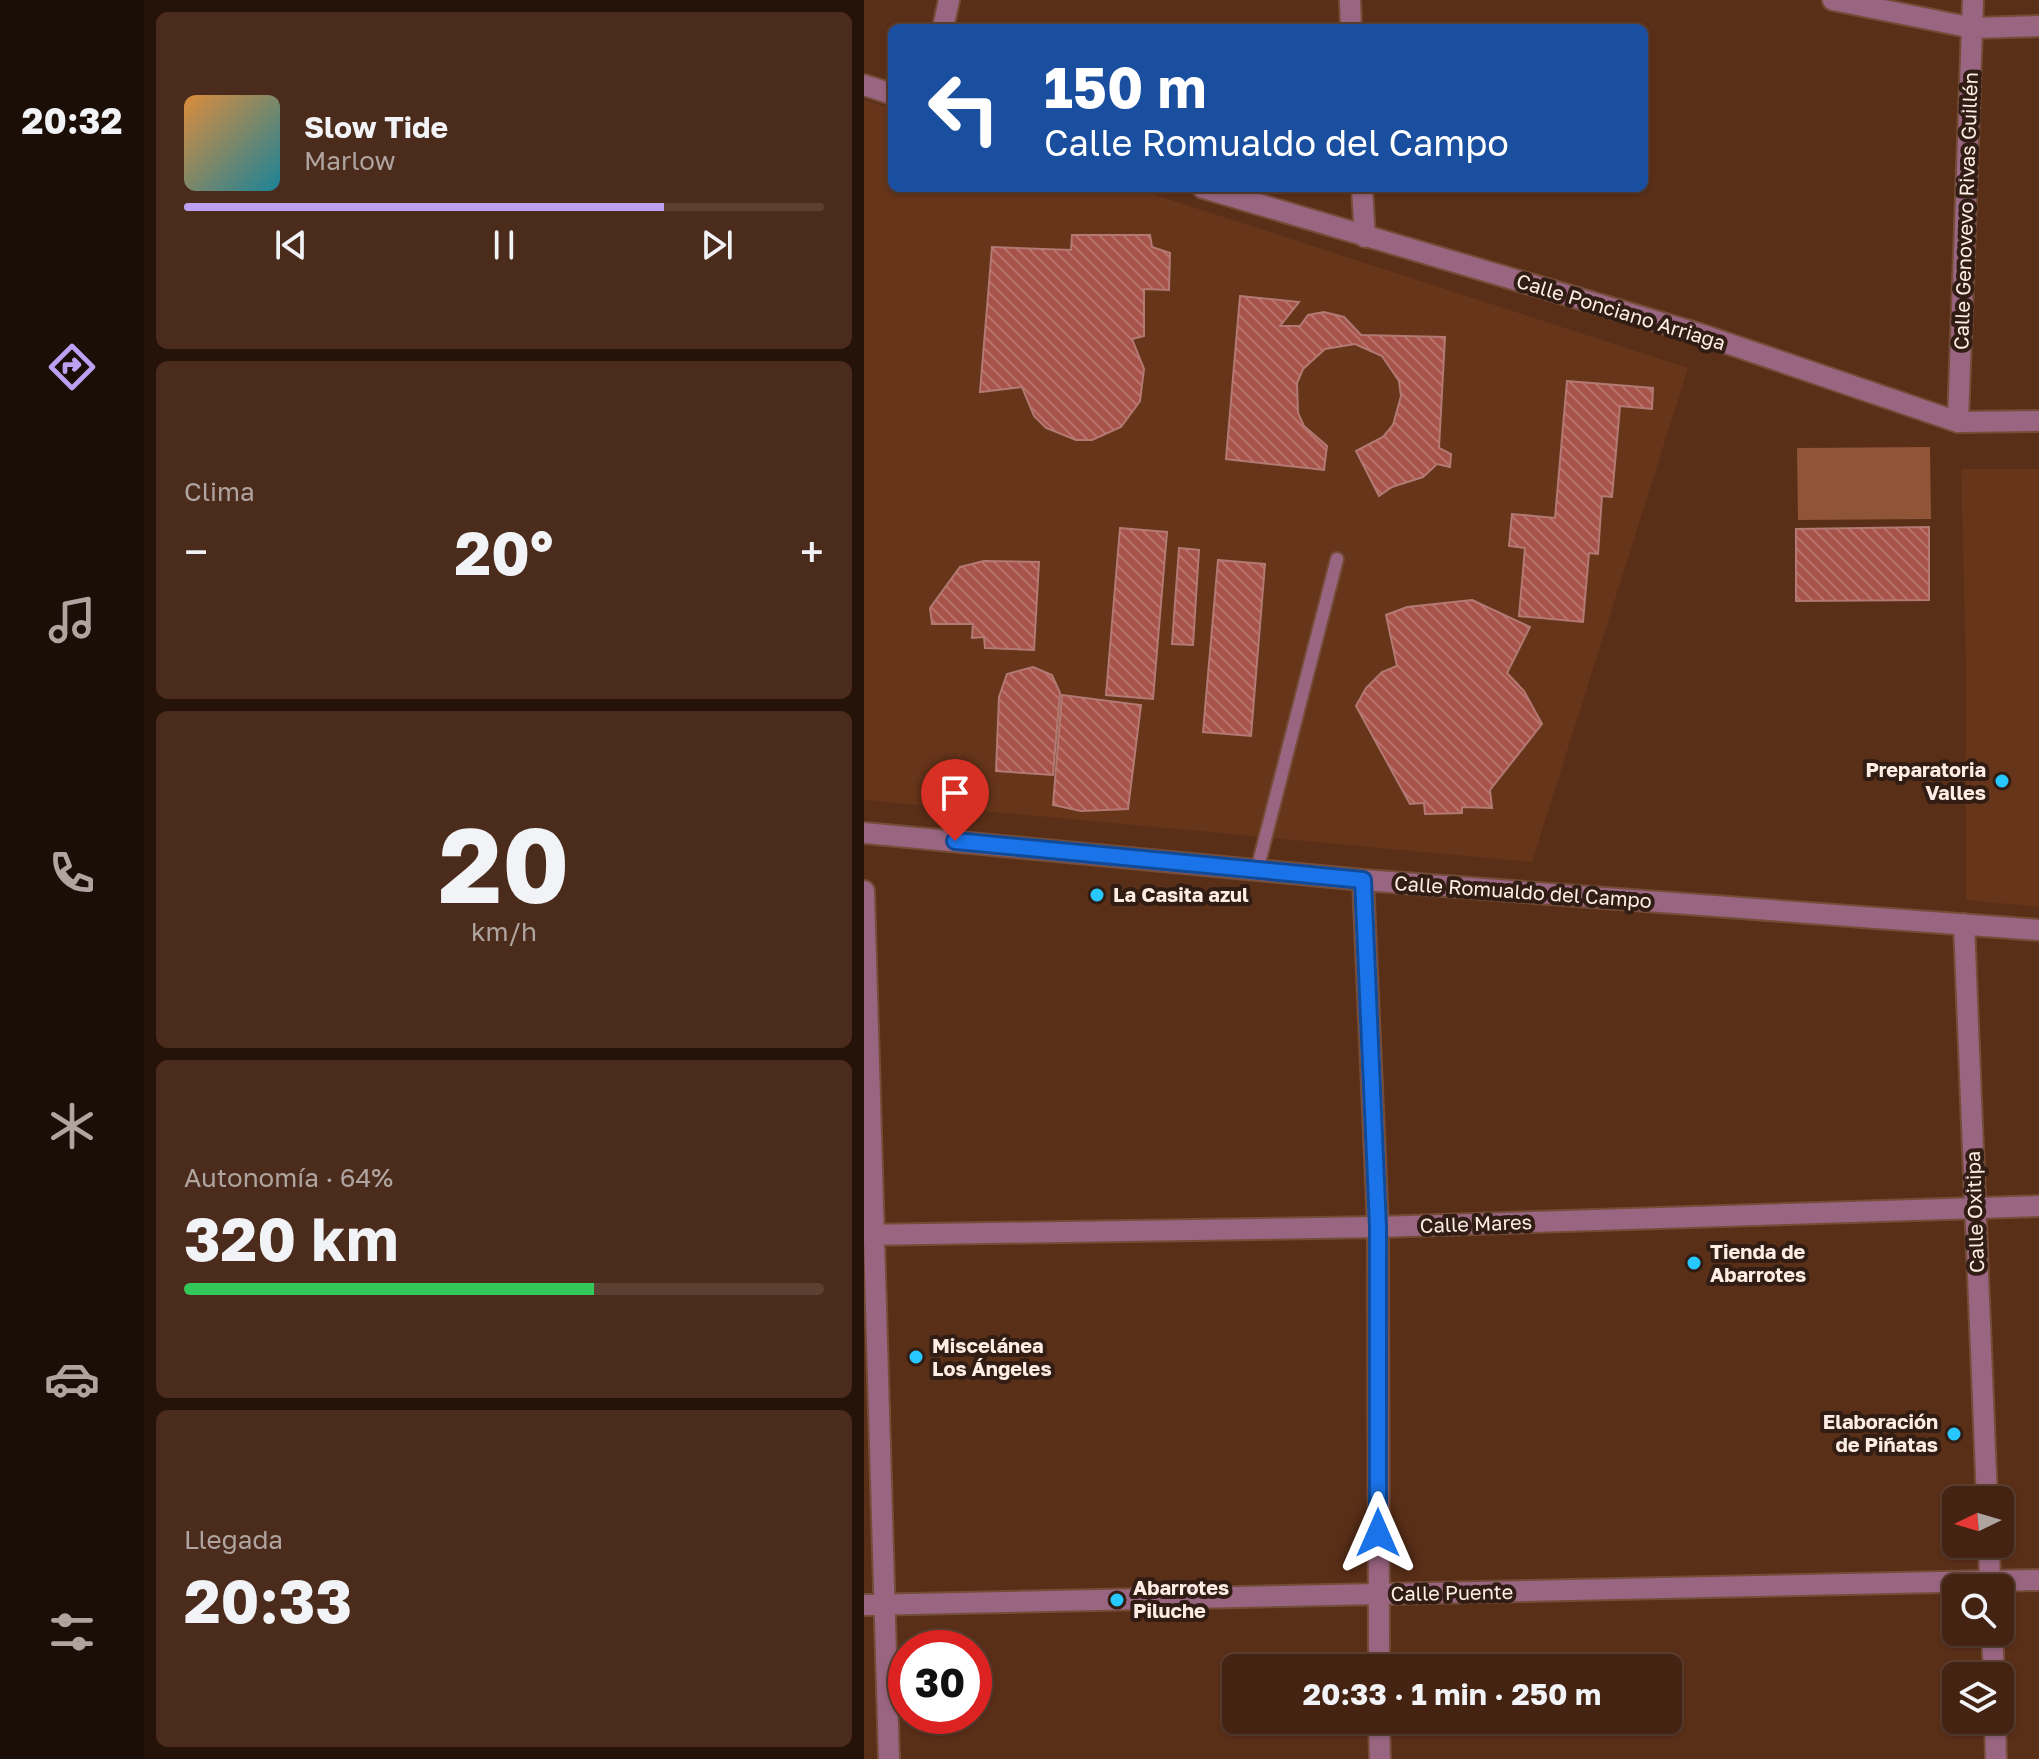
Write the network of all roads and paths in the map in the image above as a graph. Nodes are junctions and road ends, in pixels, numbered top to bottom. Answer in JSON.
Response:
{"nodes":[{"id":1,"x":949,"y":0,"type":"edge"},
{"id":2,"x":1350,"y":0,"type":"edge"},
{"id":3,"x":1833,"y":0,"type":"edge"},
{"id":4,"x":1973,"y":0,"type":"edge"},
{"id":5,"x":944,"y":24,"type":"edge"},
{"id":6,"x":1351,"y":24,"type":"edge"},
{"id":7,"x":2039,"y":26,"type":"edge"},
{"id":8,"x":1973,"y":28,"type":"junction"},
{"id":9,"x":864,"y":85,"type":"edge"},
{"id":10,"x":888,"y":93,"type":"edge"},
{"id":11,"x":1216,"y":192,"type":"edge"},
{"id":12,"x":1362,"y":192,"type":"edge"},
{"id":13,"x":1365,"y":237,"type":"junction"},
{"id":14,"x":2039,"y":421,"type":"edge"},
{"id":15,"x":1958,"y":422,"type":"junction"},
{"id":16,"x":1337,"y":559,"type":"dead end"},
{"id":17,"x":864,"y":833,"type":"edge"},
{"id":18,"x":1257,"y":870,"type":"junction"},
{"id":19,"x":1363,"y":880,"type":"junction"},
{"id":20,"x":864,"y":891,"type":"edge"},
{"id":21,"x":1964,"y":924,"type":"junction"},
{"id":22,"x":2039,"y":930,"type":"edge"},
{"id":23,"x":2039,"y":1206,"type":"edge"},
{"id":24,"x":1975,"y":1207,"type":"junction"},
{"id":25,"x":1378,"y":1227,"type":"junction"},
{"id":26,"x":869,"y":1235,"type":"edge"},
{"id":27,"x":1986,"y":1486,"type":"edge"},
{"id":28,"x":2039,"y":1580,"type":"edge"},
{"id":29,"x":2014,"y":1582,"type":"edge"},
{"id":30,"x":1942,"y":1585,"type":"edge"},
{"id":31,"x":1378,"y":1595,"type":"junction"},
{"id":32,"x":864,"y":1605,"type":"edge"},
{"id":33,"x":887,"y":1605,"type":"junction"},
{"id":34,"x":1379,"y":1654,"type":"edge"},
{"id":35,"x":1379,"y":1734,"type":"edge"},
{"id":36,"x":1995,"y":1734,"type":"edge"},
{"id":37,"x":889,"y":1759,"type":"edge"},
{"id":38,"x":1380,"y":1759,"type":"edge"},
{"id":39,"x":1996,"y":1759,"type":"edge"}],
"edges":[{"from":1,"to":5,"type":"street"},
{"from":2,"to":6,"type":"street"},
{"from":3,"to":8,"type":"street"},
{"from":4,"to":8,"type":"street","name":"Calle Genovevo Rivas Guillén"},
{"from":7,"to":8,"type":"street"},
{"from":8,"to":15,"type":"street","name":"Calle Genovevo Rivas Guillén"},
{"from":9,"to":10,"type":"street"},
{"from":11,"to":13,"type":"street","name":"Calle Ponciano Arriaga"},
{"from":12,"to":13,"type":"street"},
{"from":13,"to":15,"type":"street","name":"Calle Ponciano Arriaga"},
{"from":14,"to":15,"type":"street","name":"Calle Ponciano Arriaga"},
{"from":16,"to":18,"type":"lane"},
{"from":17,"to":18,"type":"street","name":"Calle Romualdo del Campo"},
{"from":18,"to":19,"type":"street","name":"Calle Romualdo del Campo"},
{"from":19,"to":21,"type":"street","name":"Calle Romualdo del Campo"},
{"from":19,"to":25,"type":"street"},
{"from":20,"to":26,"type":"street"},
{"from":21,"to":22,"type":"street","name":"Calle Romualdo del Campo"},
{"from":21,"to":24,"type":"street","name":"Calle Oxitipa"},
{"from":23,"to":24,"type":"street","name":"Calle Mares"},
{"from":24,"to":25,"type":"street","name":"Calle Mares"},
{"from":24,"to":27,"type":"street","name":"Calle Oxitipa"},
{"from":25,"to":26,"type":"street","name":"Calle Mares"},
{"from":25,"to":31,"type":"street"},
{"from":26,"to":33,"type":"street"},
{"from":28,"to":29,"type":"street","name":"Calle Puente"},
{"from":30,"to":31,"type":"street","name":"Calle Puente"},
{"from":31,"to":33,"type":"street","name":"Calle Puente"},
{"from":31,"to":34,"type":"street"},
{"from":32,"to":33,"type":"street","name":"Calle Puente"},
{"from":33,"to":37,"type":"street"},
{"from":35,"to":38,"type":"street"},
{"from":36,"to":39,"type":"street"}]}
